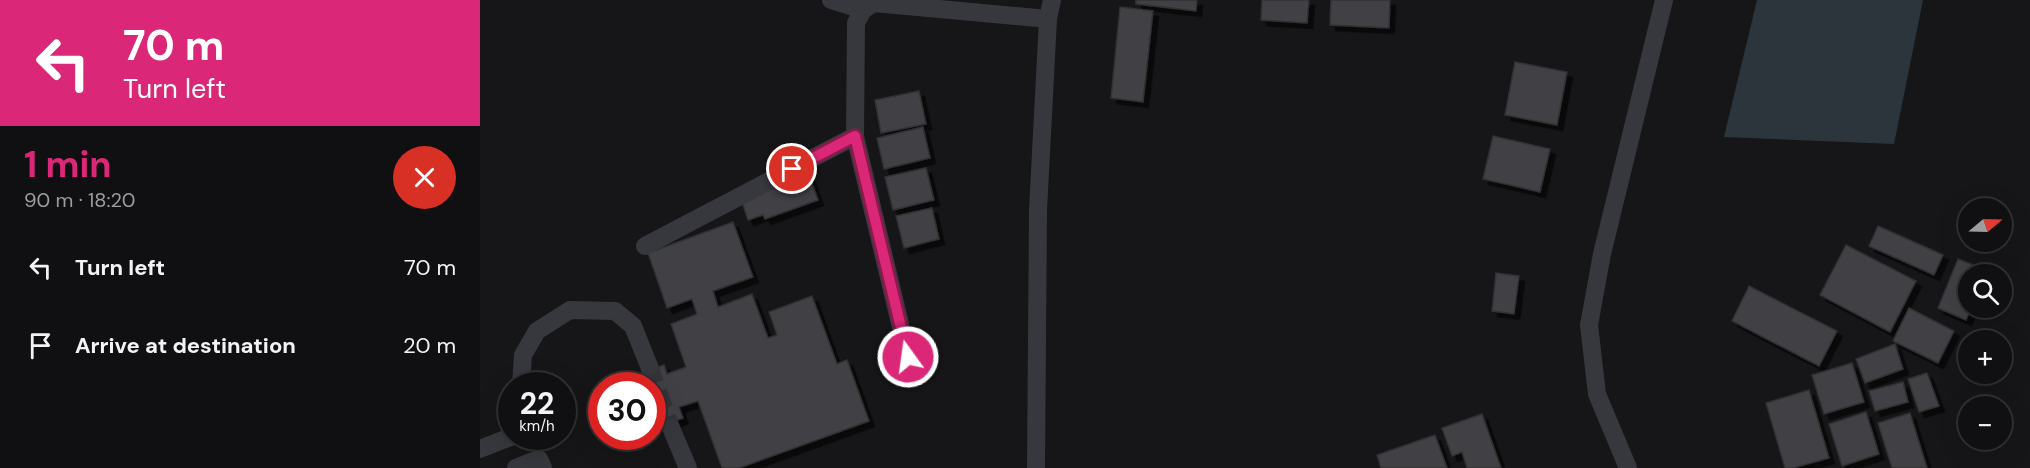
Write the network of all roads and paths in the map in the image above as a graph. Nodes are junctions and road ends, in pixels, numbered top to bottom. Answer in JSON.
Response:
{"nodes":[{"id":1,"x":831,"y":0,"type":"edge"},
{"id":2,"x":1052,"y":0,"type":"edge"},
{"id":3,"x":1664,"y":0,"type":"edge"},
{"id":4,"x":863,"y":10,"type":"junction"},
{"id":5,"x":1048,"y":19,"type":"junction"},
{"id":6,"x":855,"y":136,"type":"junction"},
{"id":7,"x":645,"y":246,"type":"dead end"},
{"id":8,"x":908,"y":357,"type":"dead end"},
{"id":9,"x":649,"y":366,"type":"tunnel mouth"},
{"id":10,"x":522,"y":372,"type":"edge"},
{"id":11,"x":671,"y":429,"type":"tunnel mouth"},
{"id":12,"x":498,"y":442,"type":"edge"},
{"id":13,"x":480,"y":449,"type":"edge"},
{"id":14,"x":516,"y":468,"type":"edge"},
{"id":15,"x":543,"y":468,"type":"edge"},
{"id":16,"x":688,"y":468,"type":"edge"},
{"id":17,"x":1036,"y":468,"type":"edge"},
{"id":18,"x":1628,"y":468,"type":"edge"}],
"edges":[{"from":1,"to":4,"type":"street"},
{"from":2,"to":5,"type":"street"},
{"from":3,"to":18,"type":"street"},
{"from":4,"to":5,"type":"street"},
{"from":4,"to":6,"type":"street"},
{"from":5,"to":17,"type":"street"},
{"from":6,"to":7,"type":"street"},
{"from":6,"to":8,"type":"street"},
{"from":9,"to":10,"type":"street"},
{"from":11,"to":16,"type":"street"},
{"from":12,"to":13,"type":"street"},
{"from":14,"to":15,"type":"street"}]}
